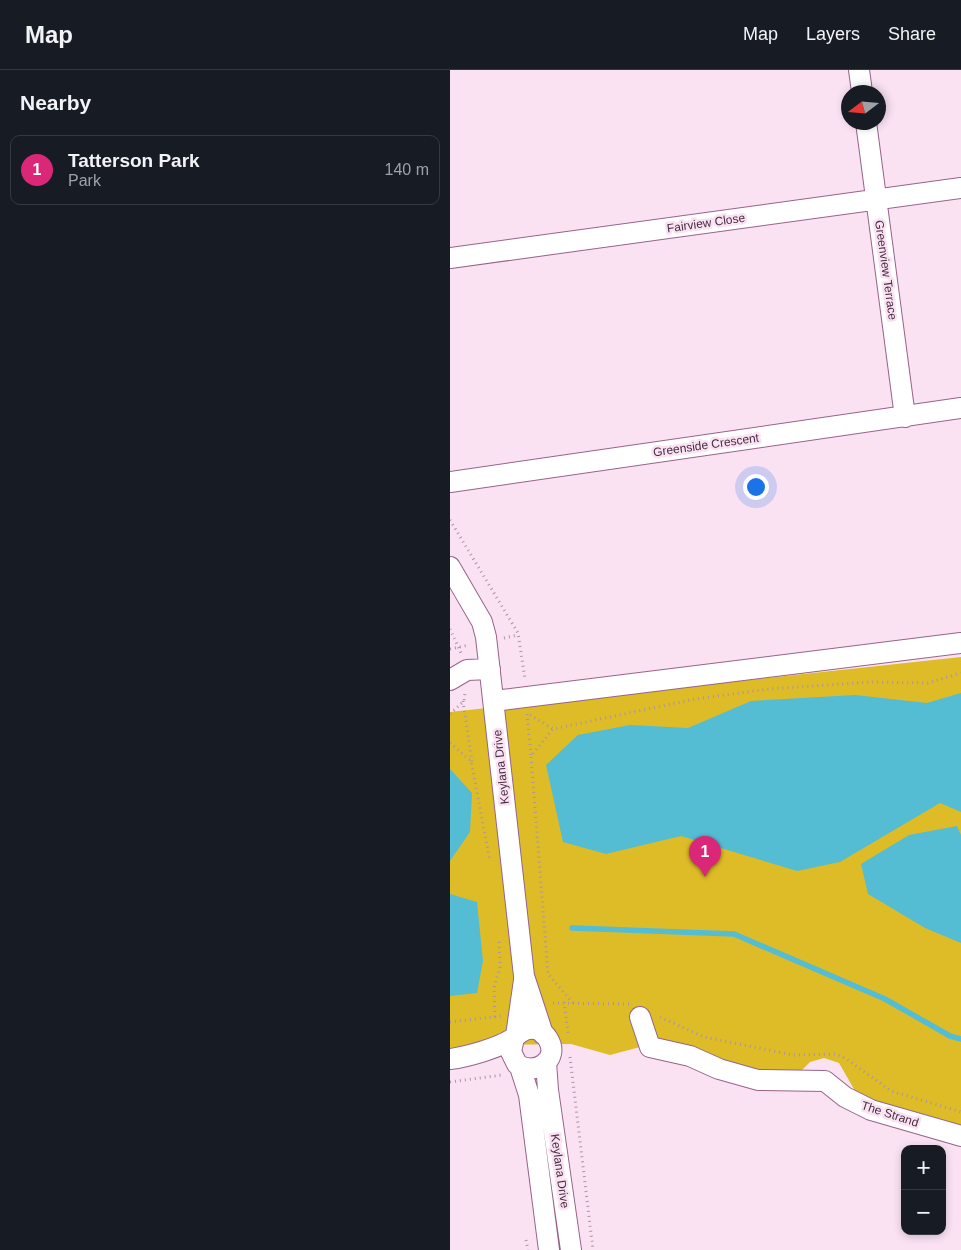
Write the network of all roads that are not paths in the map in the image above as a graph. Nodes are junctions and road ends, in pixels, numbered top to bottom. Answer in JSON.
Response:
{"nodes":[{"id":1,"x":859,"y":70,"type":"edge"},
{"id":2,"x":861,"y":85,"type":"edge"},
{"id":3,"x":867,"y":130,"type":"edge"},
{"id":4,"x":961,"y":188,"type":"edge"},
{"id":5,"x":876,"y":199,"type":"junction"},
{"id":6,"x":450,"y":258,"type":"edge"},
{"id":7,"x":961,"y":408,"type":"edge"},
{"id":8,"x":905,"y":417,"type":"junction"},
{"id":9,"x":450,"y":482,"type":"edge"},
{"id":10,"x":450,"y":567,"type":"edge"},
{"id":11,"x":961,"y":643,"type":"edge"},
{"id":12,"x":490,"y":668,"type":"junction"},
{"id":13,"x":458,"y":675,"type":"edge"},
{"id":14,"x":494,"y":701,"type":"junction"},
{"id":15,"x":527,"y":1010,"type":"junction"},
{"id":16,"x":644,"y":1013,"type":"road end"},
{"id":17,"x":543,"y":1034,"type":"junction"},
{"id":18,"x":515,"y":1037,"type":"junction"},
{"id":19,"x":456,"y":1058,"type":"edge"},
{"id":20,"x":546,"y":1062,"type":"junction"},
{"id":21,"x":510,"y":1069,"type":"junction"},
{"id":22,"x":961,"y":1136,"type":"edge"},
{"id":23,"x":549,"y":1250,"type":"edge"},
{"id":24,"x":570,"y":1250,"type":"edge"}],
"edges":[{"from":1,"to":2,"type":"street"},
{"from":3,"to":5,"type":"street","name":"Greenview Terrace"},
{"from":4,"to":5,"type":"street","name":"Fairview Close"},
{"from":5,"to":6,"type":"street","name":"Fairview Close"},
{"from":5,"to":8,"type":"street","name":"Greenview Terrace"},
{"from":7,"to":8,"type":"street","name":"Greenside Crescent"},
{"from":8,"to":9,"type":"street","name":"Greenside Crescent"},
{"from":10,"to":12,"type":"street","name":"Keylana Drive"},
{"from":11,"to":14,"type":"street"},
{"from":12,"to":13,"type":"street"},
{"from":12,"to":14,"type":"street","name":"Keylana Drive"},
{"from":14,"to":15,"type":"street","name":"Keylana Drive"},
{"from":15,"to":17,"type":"street","name":"Keylana Drive"},
{"from":15,"to":18,"type":"street","name":"Keylana Drive"},
{"from":16,"to":22,"type":"street","name":"The Strand"},
{"from":17,"to":18,"type":"street"},
{"from":17,"to":20,"type":"street"},
{"from":18,"to":19,"type":"street"},
{"from":18,"to":21,"type":"street"},
{"from":19,"to":21,"type":"street"},
{"from":20,"to":21,"type":"street"},
{"from":20,"to":24,"type":"street","name":"Keylana Drive"},
{"from":21,"to":23,"type":"street","name":"Keylana Drive"}]}
